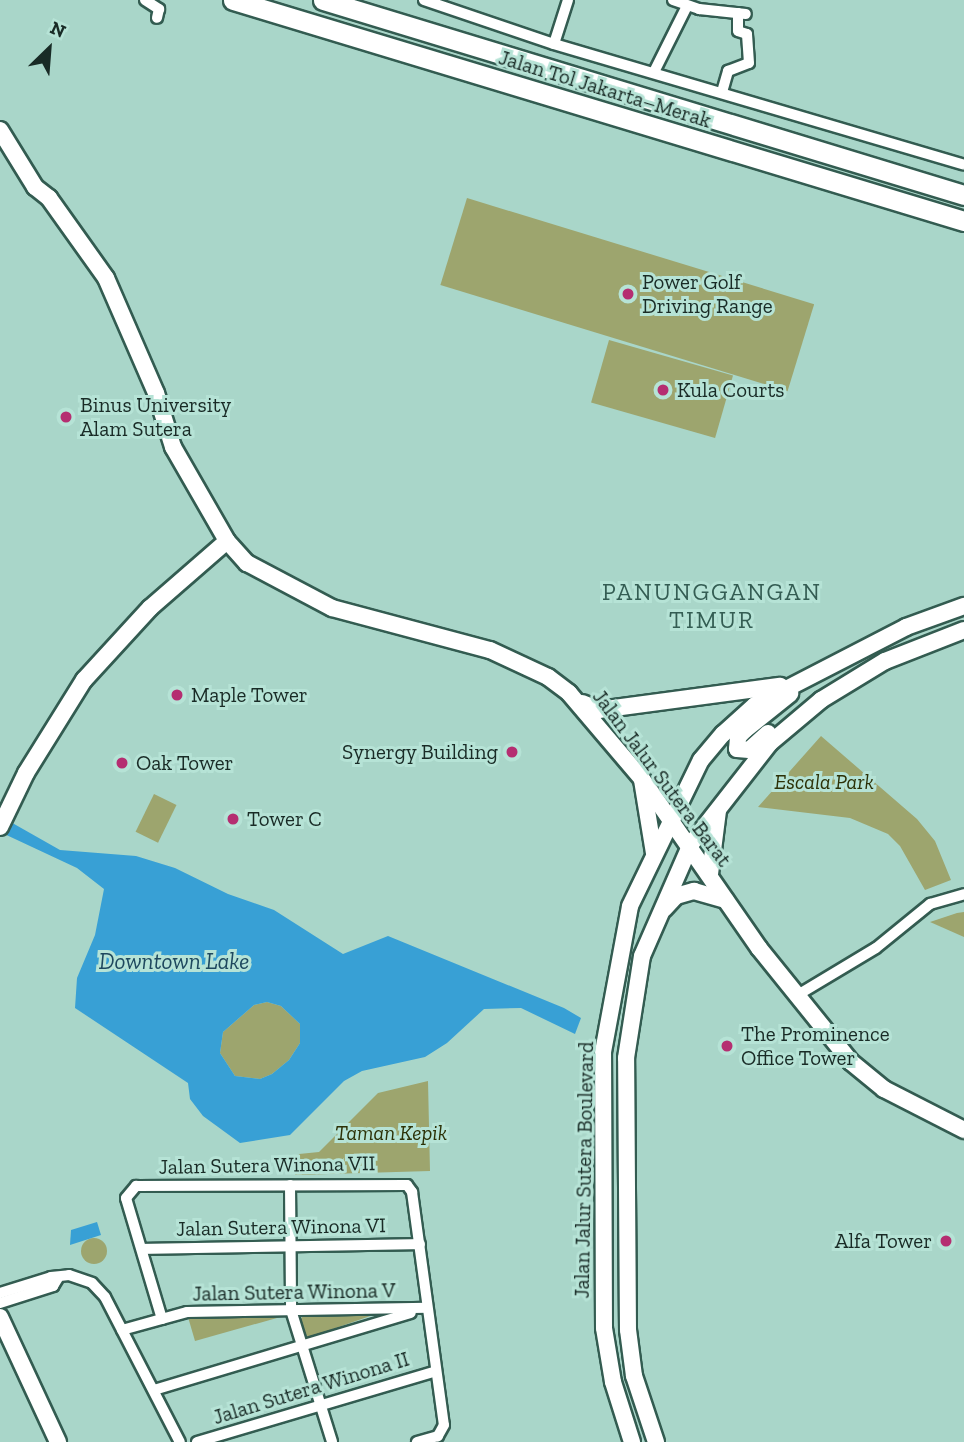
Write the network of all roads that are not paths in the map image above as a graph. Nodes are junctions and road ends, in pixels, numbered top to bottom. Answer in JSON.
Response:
{"nodes":[{"id":1,"x":145,"y":0,"type":"edge"},
{"id":2,"x":233,"y":0,"type":"edge"},
{"id":3,"x":323,"y":0,"type":"edge"},
{"id":4,"x":424,"y":0,"type":"edge"},
{"id":5,"x":568,"y":0,"type":"edge"},
{"id":6,"x":673,"y":0,"type":"edge"},
{"id":7,"x":687,"y":6,"type":"junction"},
{"id":8,"x":157,"y":18,"type":"dead end"},
{"id":9,"x":554,"y":44,"type":"junction"},
{"id":10,"x":654,"y":72,"type":"junction"},
{"id":11,"x":722,"y":92,"type":"junction"},
{"id":12,"x":0,"y":120,"type":"edge"},
{"id":13,"x":0,"y":130,"type":"edge"},
{"id":14,"x":964,"y":165,"type":"edge"},
{"id":15,"x":964,"y":195,"type":"edge"},
{"id":16,"x":49,"y":198,"type":"junction"},
{"id":17,"x":964,"y":221,"type":"edge"},
{"id":18,"x":227,"y":541,"type":"junction"},
{"id":19,"x":964,"y":606,"type":"edge"},
{"id":20,"x":964,"y":630,"type":"edge"},
{"id":21,"x":808,"y":679,"type":"junction"},
{"id":22,"x":821,"y":700,"type":"junction"},
{"id":23,"x":579,"y":702,"type":"junction"},
{"id":24,"x":642,"y":779,"type":"junction"},
{"id":25,"x":719,"y":805,"type":"junction"},
{"id":26,"x":672,"y":820,"type":"junction"},
{"id":27,"x":0,"y":827,"type":"edge"},
{"id":28,"x":691,"y":845,"type":"junction"},
{"id":29,"x":654,"y":853,"type":"junction"},
{"id":30,"x":710,"y":874,"type":"junction"},
{"id":31,"x":964,"y":894,"type":"edge"},
{"id":32,"x":726,"y":900,"type":"junction"},
{"id":33,"x":656,"y":919,"type":"junction"},
{"id":34,"x":796,"y":996,"type":"junction"},
{"id":35,"x":964,"y":1130,"type":"edge"},
{"id":36,"x":289,"y":1185,"type":"junction"},
{"id":37,"x":420,"y":1244,"type":"junction"},
{"id":38,"x":290,"y":1247,"type":"junction"},
{"id":39,"x":144,"y":1249,"type":"junction"},
{"id":40,"x":58,"y":1278,"type":"junction"},
{"id":41,"x":0,"y":1293,"type":"edge"},
{"id":42,"x":0,"y":1303,"type":"edge"},
{"id":43,"x":427,"y":1308,"type":"junction"},
{"id":44,"x":291,"y":1310,"type":"junction"},
{"id":45,"x":0,"y":1317,"type":"edge"},
{"id":46,"x":162,"y":1319,"type":"junction"},
{"id":47,"x":121,"y":1330,"type":"junction"},
{"id":48,"x":300,"y":1344,"type":"junction"},
{"id":49,"x":436,"y":1371,"type":"junction"},
{"id":50,"x":154,"y":1390,"type":"junction"},
{"id":51,"x":319,"y":1405,"type":"junction"},
{"id":52,"x":58,"y":1442,"type":"edge"},
{"id":53,"x":180,"y":1442,"type":"edge"},
{"id":54,"x":197,"y":1442,"type":"edge"},
{"id":55,"x":332,"y":1442,"type":"edge"},
{"id":56,"x":417,"y":1442,"type":"edge"},
{"id":57,"x":632,"y":1442,"type":"edge"},
{"id":58,"x":656,"y":1442,"type":"edge"}],
"edges":[{"from":1,"to":8,"type":"street"},
{"from":2,"to":17,"type":"highway","name":"Jalan Tol Jakarta–Merak"},
{"from":3,"to":15,"type":"highway","name":"Jalan Tol Jakarta–Merak"},
{"from":4,"to":9,"type":"street"},
{"from":5,"to":9,"type":"street"},
{"from":6,"to":7,"type":"street"},
{"from":7,"to":10,"type":"street"},
{"from":7,"to":11,"type":"street"},
{"from":9,"to":10,"type":"street"},
{"from":10,"to":11,"type":"street"},
{"from":11,"to":14,"type":"street"},
{"from":12,"to":16,"type":"main road","name":"Jalan Jalur Sutera Barat"},
{"from":13,"to":16,"type":"main road","name":"Jalan Jalur Sutera Barat"},
{"from":16,"to":18,"type":"main road","name":"Jalan Jalur Sutera Barat"},
{"from":18,"to":23,"type":"main road","name":"Jalan Jalur Sutera Barat"},
{"from":18,"to":27,"type":"main road"},
{"from":19,"to":21,"type":"main road","name":"Jalan Jalur Sutera Boulevard"},
{"from":20,"to":22,"type":"main road","name":"Jalan Jalur Sutera Boulevard"},
{"from":21,"to":22,"type":"main road"},
{"from":21,"to":23,"type":"main road"},
{"from":21,"to":26,"type":"main road","name":"Jalan Jalur Sutera Boulevard"},
{"from":22,"to":25,"type":"main road","name":"Jalan Jalur Sutera Boulevard"},
{"from":23,"to":24,"type":"main road","name":"Jalan Jalur Sutera Barat"},
{"from":24,"to":26,"type":"main road","name":"Jalan Jalur Sutera Barat"},
{"from":24,"to":29,"type":"main road"},
{"from":25,"to":28,"type":"main road","name":"Jalan Jalur Sutera Boulevard"},
{"from":25,"to":30,"type":"main road"},
{"from":26,"to":28,"type":"main road","name":"Jalan Jalur Sutera Barat"},
{"from":26,"to":29,"type":"main road","name":"Jalan Jalur Sutera Boulevard"},
{"from":28,"to":30,"type":"main road","name":"Jalan Jalur Sutera Barat"},
{"from":28,"to":33,"type":"main road","name":"Jalan Jalur Sutera Boulevard"},
{"from":29,"to":57,"type":"main road","name":"Jalan Jalur Sutera Boulevard"},
{"from":30,"to":32,"type":"main road","name":"Jalan Jalur Sutera Barat"},
{"from":31,"to":34,"type":"street"},
{"from":32,"to":33,"type":"main road"},
{"from":32,"to":34,"type":"main road","name":"Jalan Jalur Sutera Barat"},
{"from":33,"to":58,"type":"main road","name":"Jalan Jalur Sutera Boulevard"},
{"from":34,"to":35,"type":"main road","name":"Jalan Jalur Sutera Barat"},
{"from":36,"to":37,"type":"street","name":"Jalan Sutera Winona VII"},
{"from":36,"to":38,"type":"street"},
{"from":36,"to":39,"type":"street","name":"Jalan Sutera Winona VII"},
{"from":37,"to":38,"type":"street","name":"Jalan Sutera Winona VI"},
{"from":37,"to":43,"type":"street"},
{"from":38,"to":39,"type":"street","name":"Jalan Sutera Winona VI"},
{"from":38,"to":44,"type":"street"},
{"from":39,"to":46,"type":"street"},
{"from":40,"to":41,"type":"street"},
{"from":40,"to":42,"type":"street"},
{"from":40,"to":47,"type":"street"},
{"from":43,"to":44,"type":"street","name":"Jalan Sutera Winona V"},
{"from":43,"to":48,"type":"street"},
{"from":43,"to":49,"type":"street"},
{"from":44,"to":46,"type":"street","name":"Jalan Sutera Winona V"},
{"from":44,"to":48,"type":"street"},
{"from":45,"to":52,"type":"main road"},
{"from":46,"to":47,"type":"street","name":"Jalan Sutera Winona V"},
{"from":47,"to":50,"type":"street"},
{"from":48,"to":50,"type":"street"},
{"from":48,"to":51,"type":"street"},
{"from":49,"to":51,"type":"street","name":"Jalan Sutera Winona II"},
{"from":49,"to":56,"type":"street"},
{"from":50,"to":53,"type":"street"},
{"from":51,"to":54,"type":"street","name":"Jalan Sutera Winona II"},
{"from":51,"to":55,"type":"street"}]}
